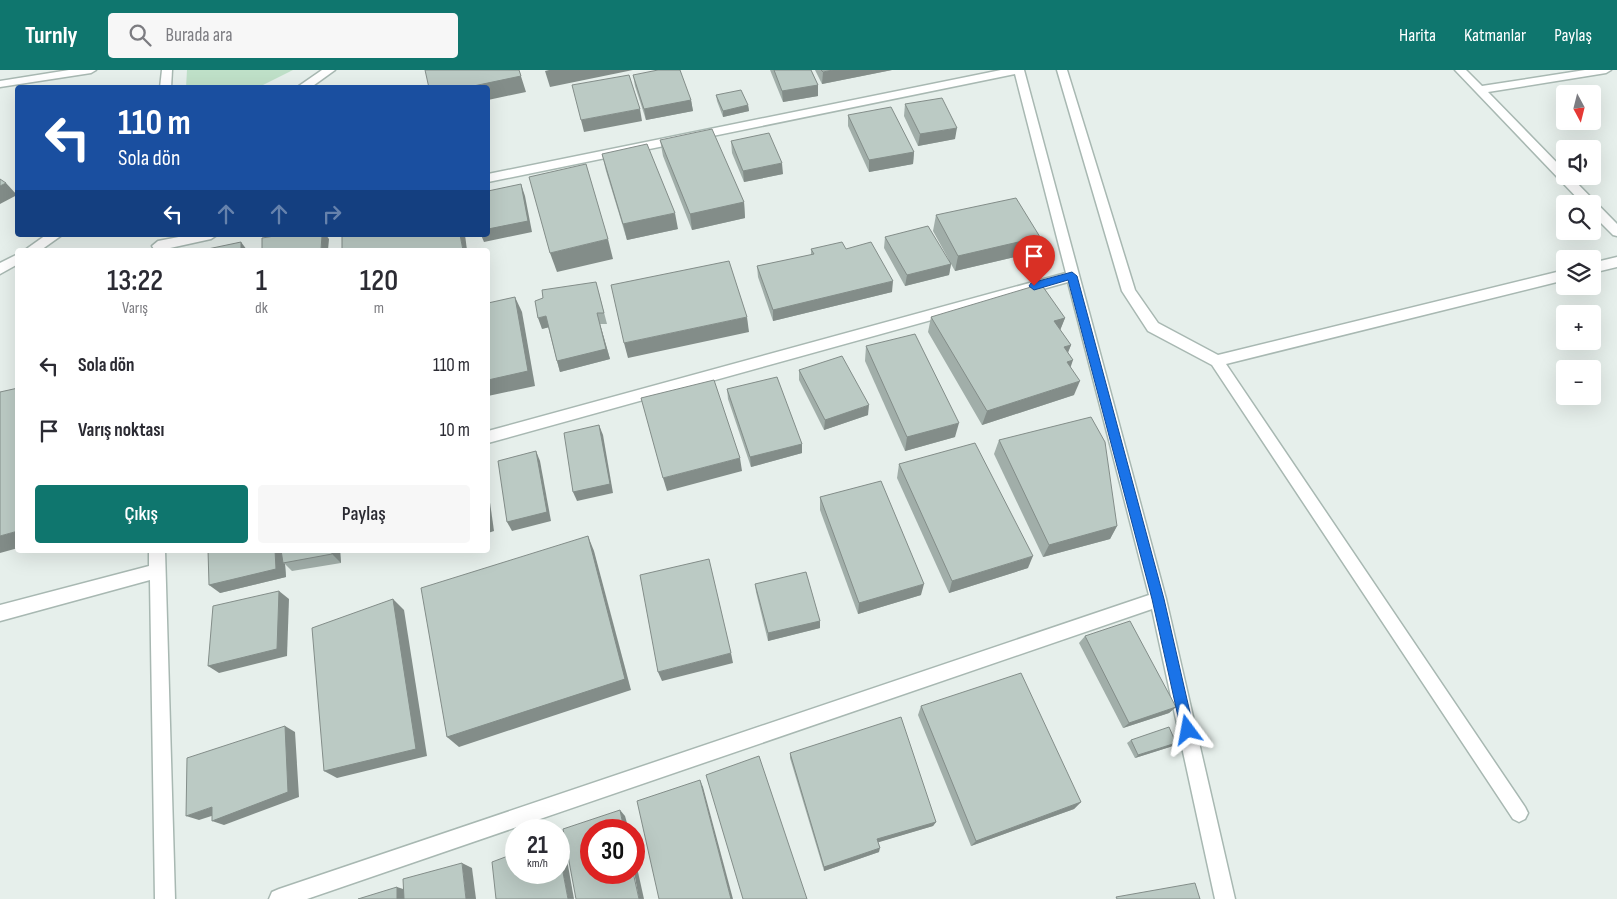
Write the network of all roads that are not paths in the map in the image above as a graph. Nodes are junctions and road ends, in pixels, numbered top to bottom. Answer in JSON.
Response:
{"nodes":[{"id":1,"x":90,"y":70,"type":"edge"},
{"id":2,"x":167,"y":70,"type":"edge"},
{"id":3,"x":330,"y":70,"type":"edge"},
{"id":4,"x":1019,"y":70,"type":"edge"},
{"id":5,"x":1062,"y":70,"type":"edge"},
{"id":6,"x":1460,"y":70,"type":"edge"},
{"id":7,"x":1606,"y":70,"type":"edge"},
{"id":8,"x":0,"y":84,"type":"edge"},
{"id":9,"x":165,"y":85,"type":"edge"},
{"id":10,"x":306,"y":85,"type":"edge"},
{"id":11,"x":1480,"y":90,"type":"junction"},
{"id":12,"x":490,"y":178,"type":"edge"},
{"id":13,"x":1581,"y":195,"type":"edge"},
{"id":14,"x":1601,"y":215,"type":"edge"},
{"id":15,"x":1617,"y":232,"type":"edge"},
{"id":16,"x":53,"y":237,"type":"edge"},
{"id":17,"x":199,"y":237,"type":"edge"},
{"id":18,"x":158,"y":244,"type":"edge"},
{"id":19,"x":34,"y":248,"type":"edge"},
{"id":20,"x":15,"y":260,"type":"edge"},
{"id":21,"x":1617,"y":262,"type":"edge"},
{"id":22,"x":1601,"y":266,"type":"edge"},
{"id":23,"x":0,"y":269,"type":"edge"},
{"id":24,"x":1072,"y":276,"type":"junction"},
{"id":25,"x":1556,"y":277,"type":"edge"},
{"id":26,"x":1217,"y":361,"type":"junction"},
{"id":27,"x":490,"y":436,"type":"edge"},
{"id":28,"x":156,"y":553,"type":"edge"},
{"id":29,"x":157,"y":572,"type":"junction"},
{"id":30,"x":1158,"y":599,"type":"junction"},
{"id":31,"x":0,"y":613,"type":"edge"},
{"id":32,"x":1518,"y":813,"type":"dead end"},
{"id":33,"x":165,"y":899,"type":"edge"},
{"id":34,"x":279,"y":899,"type":"edge"},
{"id":35,"x":1225,"y":899,"type":"edge"}],
"edges":[{"from":1,"to":8,"type":"street"},
{"from":2,"to":9,"type":"street"},
{"from":3,"to":10,"type":"street"},
{"from":4,"to":12,"type":"street"},
{"from":4,"to":24,"type":"street"},
{"from":5,"to":26,"type":"street"},
{"from":6,"to":11,"type":"street"},
{"from":7,"to":11,"type":"street"},
{"from":11,"to":13,"type":"street"},
{"from":14,"to":15,"type":"street"},
{"from":16,"to":19,"type":"street"},
{"from":17,"to":18,"type":"street"},
{"from":20,"to":23,"type":"street"},
{"from":21,"to":22,"type":"street"},
{"from":24,"to":27,"type":"street"},
{"from":24,"to":30,"type":"street"},
{"from":25,"to":26,"type":"street"},
{"from":26,"to":32,"type":"street"},
{"from":28,"to":29,"type":"street"},
{"from":29,"to":31,"type":"street"},
{"from":29,"to":33,"type":"street"},
{"from":30,"to":34,"type":"street"},
{"from":30,"to":35,"type":"street"}]}
